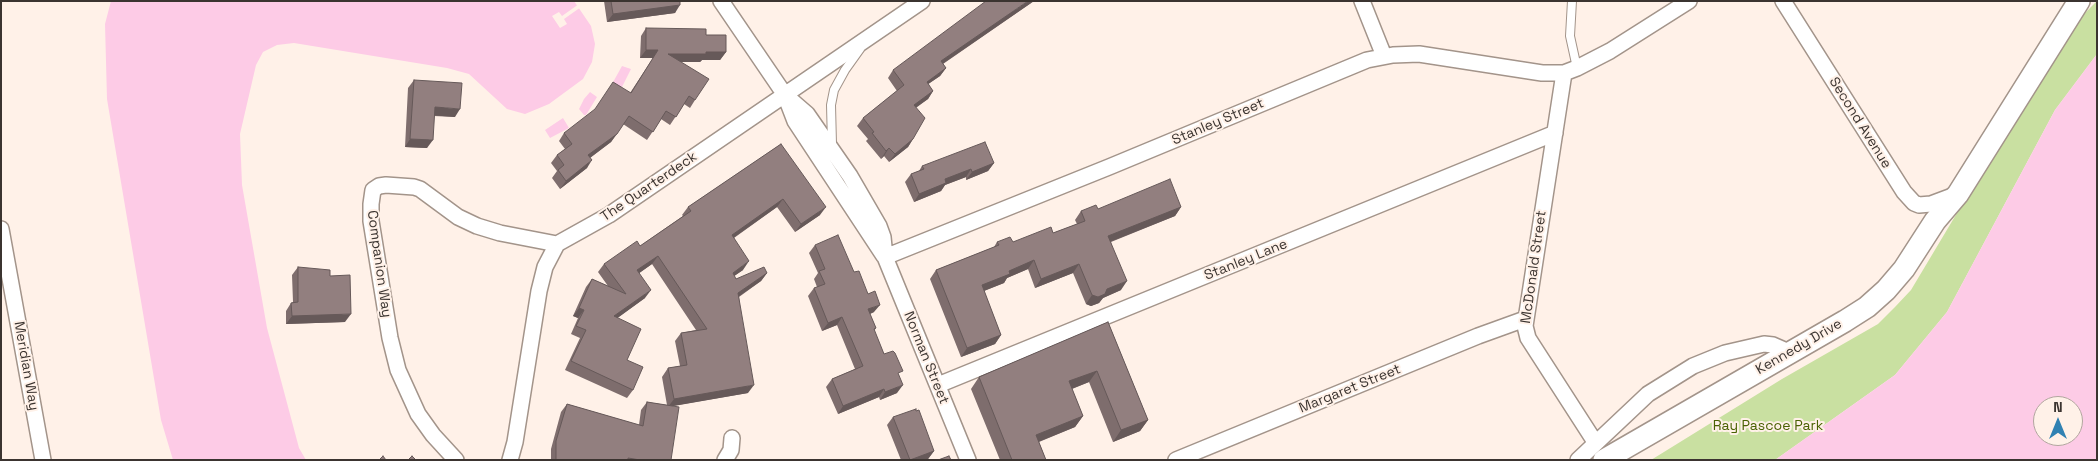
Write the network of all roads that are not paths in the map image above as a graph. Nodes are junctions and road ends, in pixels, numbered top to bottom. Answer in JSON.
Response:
{"nodes":[{"id":1,"x":721,"y":1,"type":"edge"},
{"id":2,"x":922,"y":1,"type":"edge"},
{"id":3,"x":1362,"y":1,"type":"edge"},
{"id":4,"x":1572,"y":1,"type":"edge"},
{"id":5,"x":1689,"y":1,"type":"edge"},
{"id":6,"x":1783,"y":1,"type":"edge"},
{"id":7,"x":2079,"y":1,"type":"edge"},
{"id":8,"x":2086,"y":1,"type":"edge"},
{"id":9,"x":2065,"y":25,"type":"junction"},
{"id":10,"x":869,"y":37,"type":"junction"},
{"id":11,"x":1384,"y":56,"type":"junction"},
{"id":12,"x":1571,"y":70,"type":"junction"},
{"id":13,"x":785,"y":95,"type":"junction"},
{"id":14,"x":1554,"y":133,"type":"junction"},
{"id":15,"x":834,"y":154,"type":"junction"},
{"id":16,"x":1958,"y":194,"type":"junction"},
{"id":17,"x":1,"y":230,"type":"edge"},
{"id":18,"x":557,"y":244,"type":"junction"},
{"id":19,"x":884,"y":257,"type":"junction"},
{"id":20,"x":5,"y":272,"type":"edge"},
{"id":21,"x":1524,"y":319,"type":"junction"},
{"id":22,"x":1788,"y":352,"type":"junction"},
{"id":23,"x":938,"y":385,"type":"junction"},
{"id":24,"x":732,"y":438,"type":"dead end"},
{"id":25,"x":1600,"y":451,"type":"edge"},
{"id":26,"x":43,"y":460,"type":"edge"},
{"id":27,"x":456,"y":460,"type":"edge"},
{"id":28,"x":510,"y":460,"type":"edge"},
{"id":29,"x":725,"y":460,"type":"edge"},
{"id":30,"x":968,"y":460,"type":"edge"},
{"id":31,"x":1176,"y":460,"type":"edge"},
{"id":32,"x":1578,"y":460,"type":"edge"},
{"id":33,"x":1628,"y":460,"type":"edge"}],
"edges":[{"from":1,"to":13,"type":"street","name":"Norman Street"},
{"from":2,"to":10,"type":"street","name":"The Quarterdeck"},
{"from":3,"to":11,"type":"street"},
{"from":4,"to":12,"type":"lane","name":"McDonald Street"},
{"from":5,"to":12,"type":"street"},
{"from":6,"to":16,"type":"street","name":"Second Avenue"},
{"from":7,"to":9,"type":"street","name":"Kennedy Drive"},
{"from":8,"to":9,"type":"street","name":"Kennedy Drive"},
{"from":9,"to":16,"type":"street","name":"Kennedy Drive"},
{"from":10,"to":13,"type":"street","name":"The Quarterdeck"},
{"from":10,"to":15,"type":"lane"},
{"from":11,"to":12,"type":"street","name":"Stanley Street"},
{"from":11,"to":19,"type":"street","name":"Stanley Street"},
{"from":12,"to":14,"type":"street","name":"McDonald Street"},
{"from":13,"to":15,"type":"street","name":"Norman Street"},
{"from":13,"to":18,"type":"street","name":"The Quarterdeck"},
{"from":13,"to":19,"type":"street","name":"Norman Street"},
{"from":14,"to":21,"type":"street","name":"McDonald Street"},
{"from":14,"to":23,"type":"street","name":"Stanley Lane"},
{"from":15,"to":19,"type":"street","name":"Norman Street"},
{"from":16,"to":22,"type":"street","name":"Kennedy Drive"},
{"from":16,"to":33,"type":"street","name":"Kennedy Drive"},
{"from":17,"to":20,"type":"street","name":"Meridian Way"},
{"from":18,"to":27,"type":"street","name":"Companion Way"},
{"from":18,"to":28,"type":"street"},
{"from":19,"to":23,"type":"street","name":"Norman Street"},
{"from":20,"to":26,"type":"street","name":"Meridian Way"},
{"from":21,"to":25,"type":"street","name":"McDonald Street"},
{"from":21,"to":31,"type":"street","name":"Margaret Street"},
{"from":22,"to":25,"type":"street","name":"Kennedy Drive"},
{"from":22,"to":25,"type":"street"},
{"from":23,"to":30,"type":"street","name":"Norman Street"},
{"from":24,"to":29,"type":"street"},
{"from":25,"to":32,"type":"street"}]}
